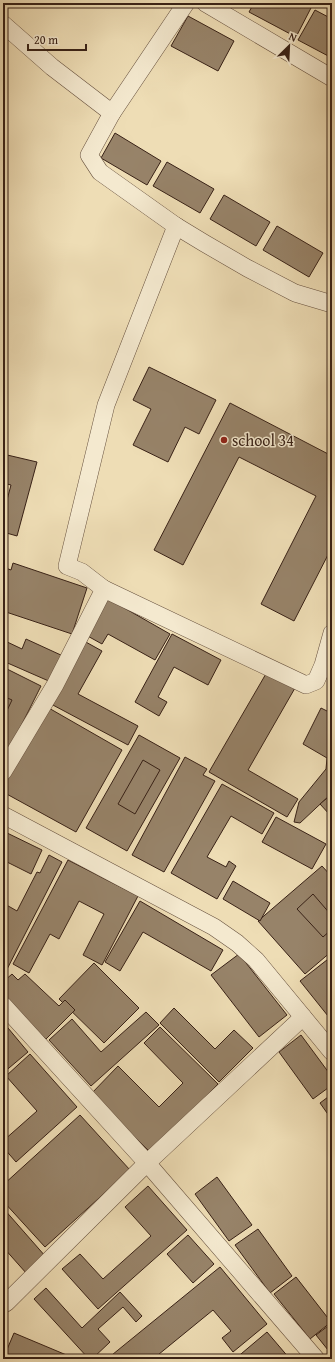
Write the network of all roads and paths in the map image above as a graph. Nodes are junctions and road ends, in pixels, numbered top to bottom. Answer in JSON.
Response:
{"nodes":[{"id":1,"x":186,"y":3,"type":"edge"},
{"id":2,"x":205,"y":3,"type":"edge"},
{"id":3,"x":3,"y":24,"type":"edge"},
{"id":4,"x":332,"y":78,"type":"edge"},
{"id":5,"x":112,"y":113,"type":"junction"},
{"id":6,"x":176,"y":226,"type":"junction"},
{"id":7,"x":332,"y":304,"type":"edge"},
{"id":8,"x":104,"y":589,"type":"junction"},
{"id":9,"x":332,"y":633,"type":"edge"},
{"id":10,"x":327,"y":671,"type":"edge"},
{"id":11,"x":3,"y":772,"type":"edge"},
{"id":12,"x":3,"y":815,"type":"edge"},
{"id":13,"x":3,"y":1005,"type":"edge"},
{"id":14,"x":303,"y":1017,"type":"junction"},
{"id":15,"x":332,"y":1052,"type":"edge"},
{"id":16,"x":147,"y":1164,"type":"junction"},
{"id":17,"x":6,"y":1302,"type":"dead end"},
{"id":18,"x":316,"y":1359,"type":"edge"}],
"edges":[{"from":1,"to":5,"type":"street"},
{"from":2,"to":4,"type":"street"},
{"from":3,"to":5,"type":"street"},
{"from":5,"to":6,"type":"street"},
{"from":6,"to":7,"type":"street"},
{"from":6,"to":8,"type":"street"},
{"from":8,"to":10,"type":"street"},
{"from":8,"to":11,"type":"street"},
{"from":9,"to":10,"type":"street"},
{"from":12,"to":14,"type":"street"},
{"from":13,"to":16,"type":"street"},
{"from":14,"to":15,"type":"street"},
{"from":14,"to":16,"type":"street"},
{"from":16,"to":17,"type":"street"},
{"from":16,"to":18,"type":"street"}]}
